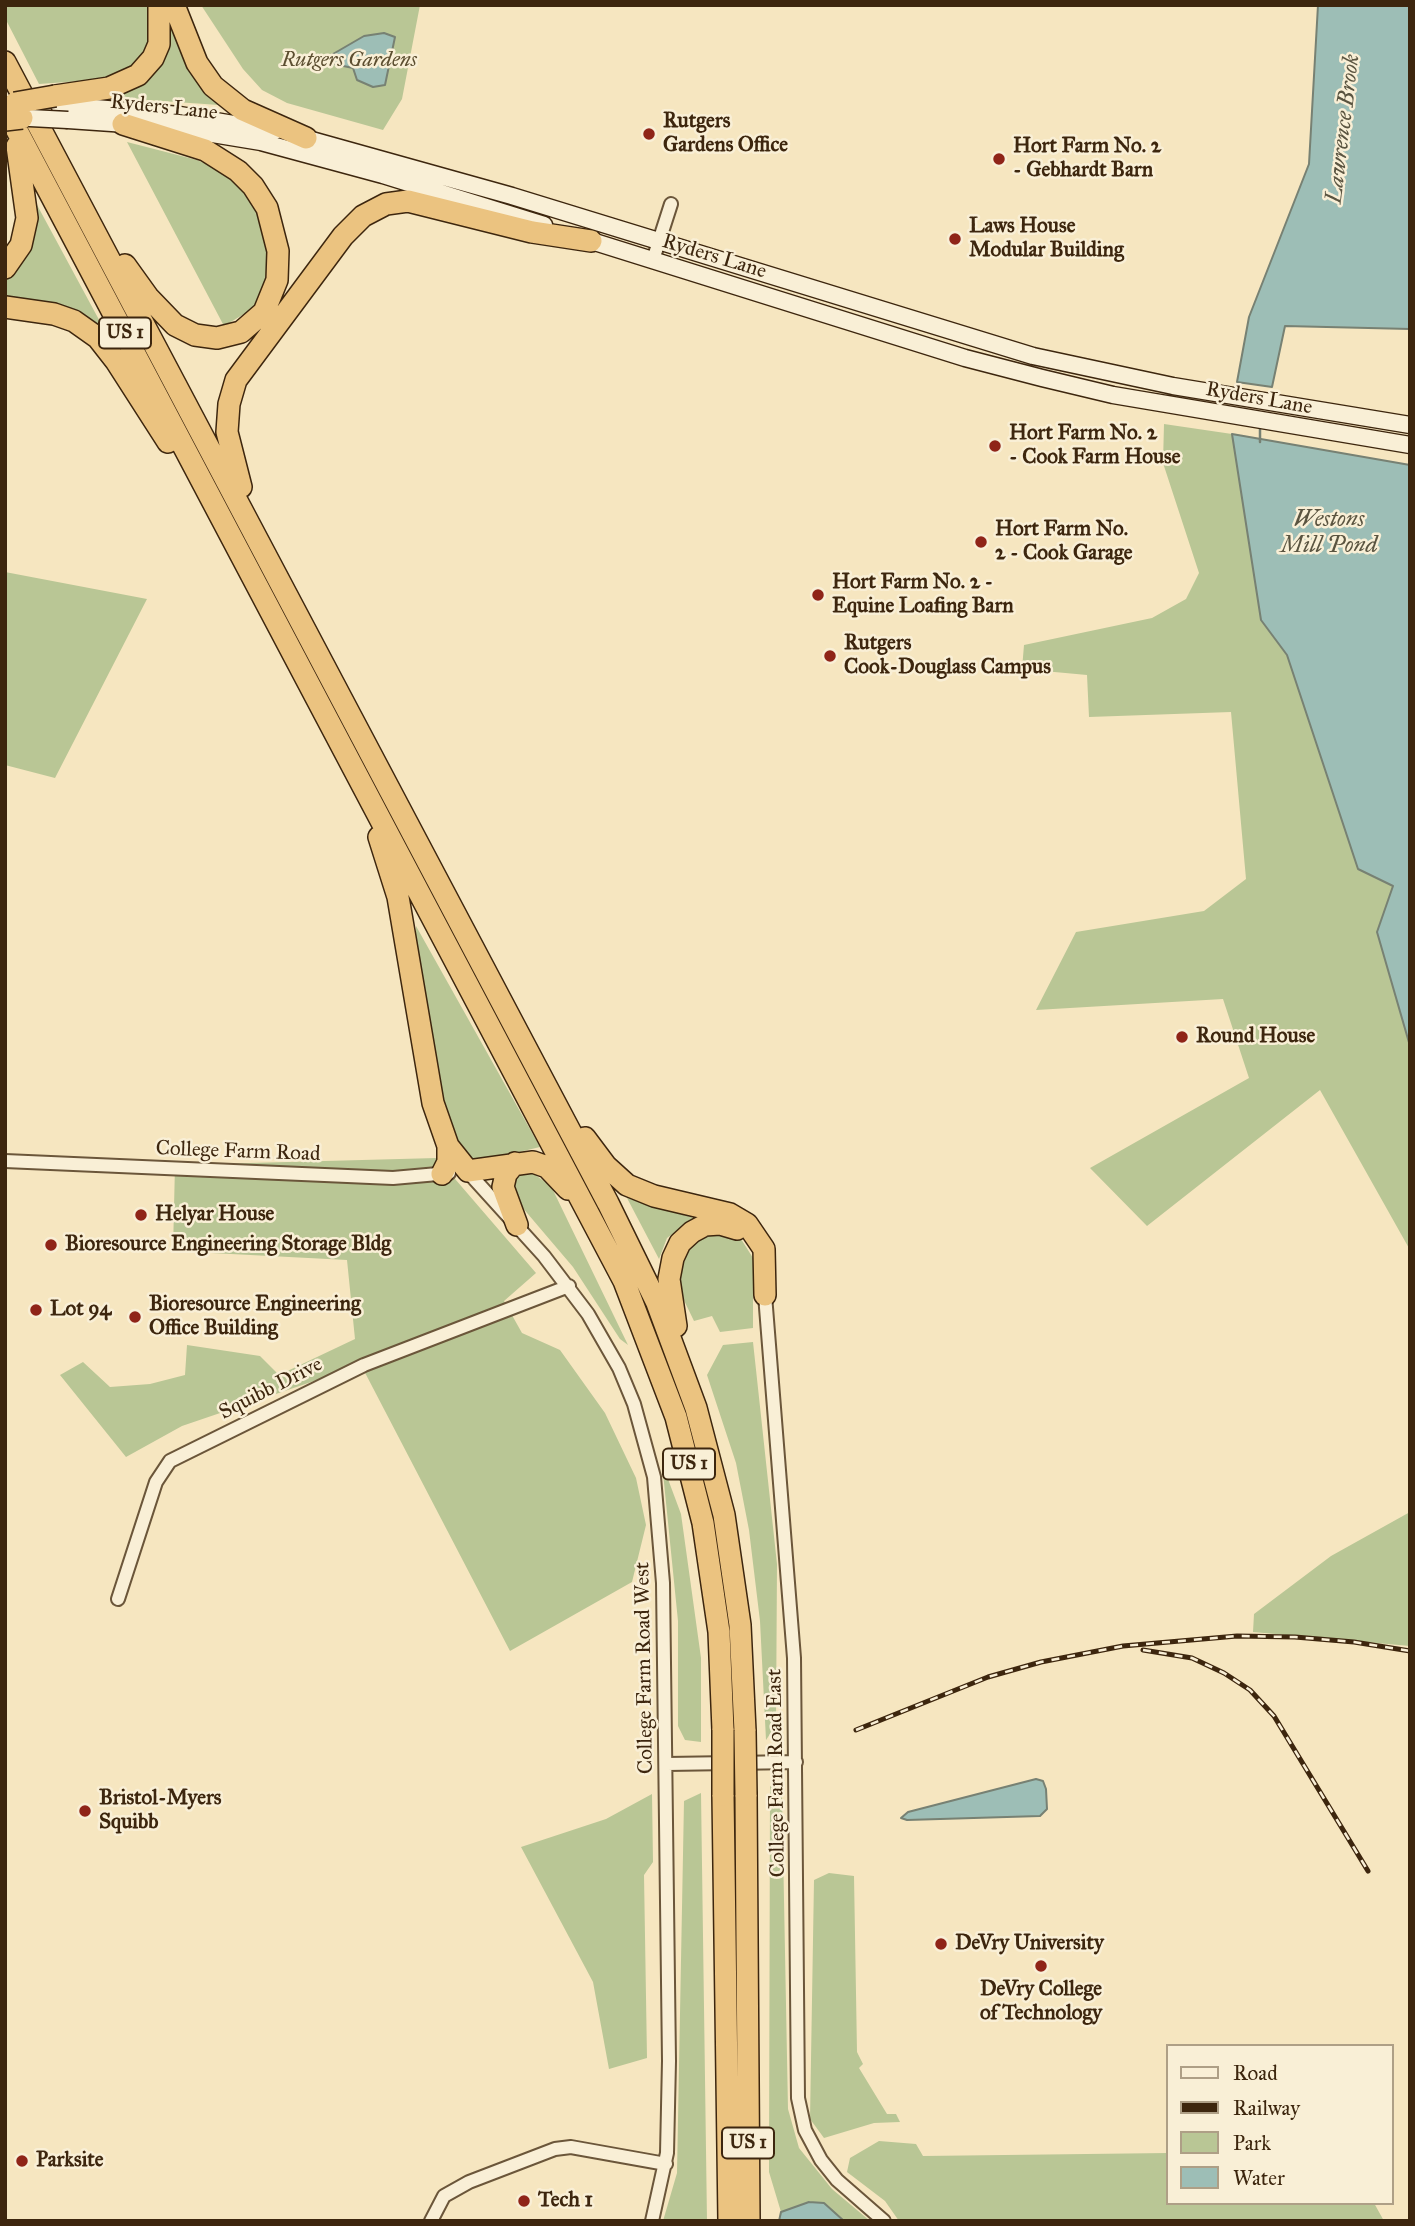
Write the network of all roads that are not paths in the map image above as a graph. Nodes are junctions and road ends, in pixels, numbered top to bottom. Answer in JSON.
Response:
{"nodes":[{"id":1,"x":159,"y":5,"type":"edge"},
{"id":2,"x":174,"y":5,"type":"edge"},
{"id":3,"x":5,"y":47,"type":"edge"},
{"id":4,"x":5,"y":62,"type":"edge"},
{"id":5,"x":57,"y":101,"type":"junction"},
{"id":6,"x":11,"y":110,"type":"edge"},
{"id":7,"x":123,"y":124,"type":"junction"},
{"id":8,"x":306,"y":138,"type":"junction"},
{"id":9,"x":80,"y":204,"type":"junction"},
{"id":10,"x":671,"y":204,"type":"dead end"},
{"id":11,"x":591,"y":241,"type":"junction"},
{"id":12,"x":659,"y":241,"type":"junction"},
{"id":13,"x":653,"y":260,"type":"junction"},
{"id":14,"x":5,"y":268,"type":"edge"},
{"id":15,"x":5,"y":307,"type":"edge"},
{"id":16,"x":1410,"y":425,"type":"edge"},
{"id":17,"x":1410,"y":445,"type":"edge"},
{"id":18,"x":247,"y":541,"type":"junction"},
{"id":19,"x":350,"y":758,"type":"junction"},
{"id":20,"x":538,"y":1074,"type":"junction"},
{"id":21,"x":448,"y":1146,"type":"junction"},
{"id":22,"x":5,"y":1161,"type":"edge"},
{"id":23,"x":515,"y":1163,"type":"junction"},
{"id":24,"x":468,"y":1171,"type":"junction"},
{"id":25,"x":442,"y":1174,"type":"junction"},
{"id":26,"x":590,"y":1214,"type":"junction"},
{"id":27,"x":517,"y":1225,"type":"junction"},
{"id":28,"x":569,"y":1286,"type":"junction"},
{"id":29,"x":765,"y":1295,"type":"junction"},
{"id":30,"x":684,"y":1373,"type":"junction"},
{"id":31,"x":118,"y":1599,"type":"dead end"},
{"id":32,"x":796,"y":1762,"type":"junction"},
{"id":33,"x":667,"y":1764,"type":"junction"},
{"id":34,"x":748,"y":2066,"type":"junction"},
{"id":35,"x":666,"y":2164,"type":"junction"},
{"id":36,"x":431,"y":2221,"type":"edge"},
{"id":37,"x":652,"y":2221,"type":"edge"},
{"id":38,"x":729,"y":2221,"type":"edge"},
{"id":39,"x":749,"y":2221,"type":"edge"},
{"id":40,"x":761,"y":2221,"type":"edge"},
{"id":41,"x":884,"y":2221,"type":"edge"}],
"edges":[{"from":1,"to":5,"type":"highway"},
{"from":2,"to":8,"type":"highway"},
{"from":3,"to":6,"type":"highway"},
{"from":4,"to":6,"type":"highway","number":"US 1"},
{"from":5,"to":6,"type":"highway","bridge":true},
{"from":5,"to":8,"type":"main road","name":"Ryders Lane"},
{"from":6,"to":7,"type":"main road","name":"Ryders Lane","bridge":true},
{"from":6,"to":9,"type":"highway","number":"US 1"},
{"from":6,"to":14,"type":"highway"},
{"from":6,"to":18,"type":"highway","number":"US 1"},
{"from":7,"to":9,"type":"highway"},
{"from":7,"to":11,"type":"main road","name":"Ryders Lane"},
{"from":8,"to":12,"type":"main road","name":"Ryders Lane"},
{"from":9,"to":18,"type":"highway","number":"US 1"},
{"from":10,"to":12,"type":"street"},
{"from":11,"to":13,"type":"main road","name":"Ryders Lane"},
{"from":11,"to":18,"type":"highway"},
{"from":12,"to":13,"type":"street"},
{"from":12,"to":16,"type":"main road","name":"Ryders Lane"},
{"from":13,"to":17,"type":"main road","name":"Ryders Lane"},
{"from":15,"to":18,"type":"highway"},
{"from":18,"to":19,"type":"highway","number":"US 1"},
{"from":18,"to":20,"type":"highway","number":"US 1"},
{"from":19,"to":21,"type":"highway"},
{"from":19,"to":26,"type":"highway","number":"US 1"},
{"from":20,"to":29,"type":"highway"},
{"from":20,"to":30,"type":"highway","number":"US 1"},
{"from":21,"to":24,"type":"highway"},
{"from":21,"to":25,"type":"highway"},
{"from":22,"to":25,"type":"street","name":"College Farm Road"},
{"from":23,"to":24,"type":"highway"},
{"from":23,"to":26,"type":"highway"},
{"from":23,"to":27,"type":"highway"},
{"from":24,"to":25,"type":"street","name":"College Farm Road"},
{"from":24,"to":27,"type":"street","name":"College Farm Road West"},
{"from":26,"to":38,"type":"highway","number":"US 1","bridge":true},
{"from":27,"to":28,"type":"street","name":"College Farm Road West"},
{"from":28,"to":31,"type":"street","name":"Squibb Drive"},
{"from":28,"to":33,"type":"street","name":"College Farm Road West"},
{"from":29,"to":30,"type":"highway"},
{"from":29,"to":32,"type":"street","name":"College Farm Road East"},
{"from":30,"to":34,"type":"highway","number":"US 1","bridge":true},
{"from":32,"to":33,"type":"street"},
{"from":32,"to":41,"type":"street","name":"College Farm Road East"},
{"from":33,"to":35,"type":"street","name":"College Farm Road West"},
{"from":34,"to":39,"type":"highway","number":"US 1"},
{"from":34,"to":40,"type":"highway"},
{"from":35,"to":36,"type":"street"},
{"from":35,"to":37,"type":"street","name":"College Farm Road West"}]}
